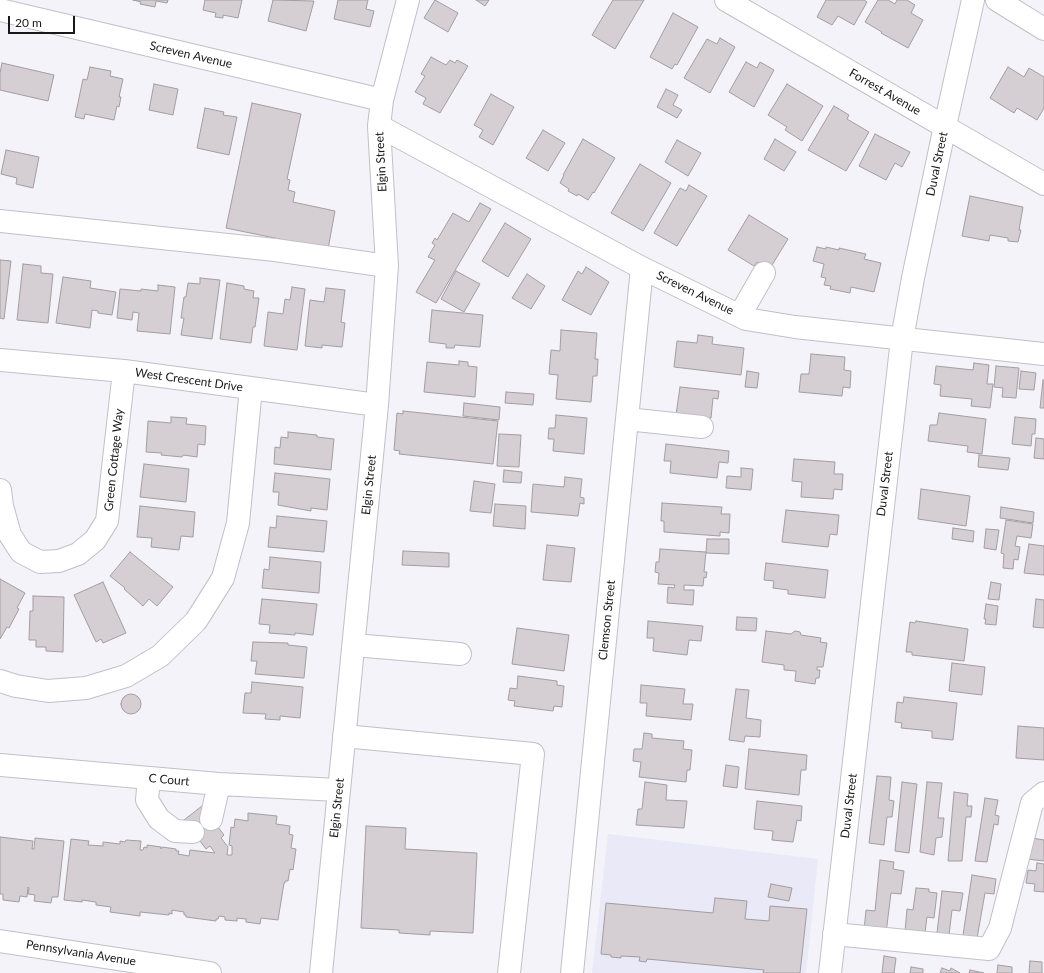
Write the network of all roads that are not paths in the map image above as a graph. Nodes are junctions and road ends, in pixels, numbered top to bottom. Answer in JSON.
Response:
{"nodes":[{"id":1,"x":408,"y":0,"type":"edge"},
{"id":2,"x":726,"y":0,"type":"edge"},
{"id":3,"x":973,"y":0,"type":"edge"},
{"id":4,"x":997,"y":0,"type":"edge"},
{"id":5,"x":0,"y":10,"type":"edge"},
{"id":6,"x":1044,"y":29,"type":"edge"},
{"id":7,"x":382,"y":100,"type":"junction"},
{"id":8,"x":379,"y":126,"type":"junction"},
{"id":9,"x":945,"y":126,"type":"junction"},
{"id":10,"x":1044,"y":184,"type":"edge"},
{"id":11,"x":0,"y":221,"type":"edge"},
{"id":12,"x":387,"y":266,"type":"junction"},
{"id":13,"x":642,"y":268,"type":"junction"},
{"id":14,"x":764,"y":273,"type":"dead end"},
{"id":15,"x":740,"y":315,"type":"junction"},
{"id":16,"x":902,"y":339,"type":"junction"},
{"id":17,"x":1044,"y":354,"type":"edge"},
{"id":18,"x":0,"y":360,"type":"edge"},
{"id":19,"x":124,"y":371,"type":"junction"},
{"id":20,"x":251,"y":388,"type":"junction"},
{"id":21,"x":377,"y":405,"type":"junction"},
{"id":22,"x":627,"y":419,"type":"junction"},
{"id":23,"x":702,"y":427,"type":"dead end"},
{"id":24,"x":0,"y":490,"type":"edge"},
{"id":25,"x":354,"y":645,"type":"junction"},
{"id":26,"x":460,"y":654,"type":"dead end"},
{"id":27,"x":0,"y":682,"type":"edge"},
{"id":28,"x":344,"y":736,"type":"junction"},
{"id":29,"x":0,"y":765,"type":"edge"},
{"id":30,"x":149,"y":778,"type":"junction"},
{"id":31,"x":219,"y":784,"type":"junction"},
{"id":32,"x":338,"y":790,"type":"junction"},
{"id":33,"x":1044,"y":793,"type":"edge"},
{"id":34,"x":211,"y":819,"type":"dead end"},
{"id":35,"x":193,"y":832,"type":"dead end"},
{"id":36,"x":834,"y":934,"type":"junction"},
{"id":37,"x":0,"y":941,"type":"edge"},
{"id":38,"x":210,"y":973,"type":"edge"},
{"id":39,"x":321,"y":973,"type":"edge"},
{"id":40,"x":509,"y":973,"type":"edge"},
{"id":41,"x":572,"y":973,"type":"edge"},
{"id":42,"x":830,"y":973,"type":"edge"}],
"edges":[{"from":1,"to":7,"type":"street","name":"Elgin Street"},
{"from":2,"to":9,"type":"street","name":"Forrest Avenue"},
{"from":3,"to":9,"type":"street","name":"Duval Street"},
{"from":4,"to":6,"type":"street"},
{"from":5,"to":7,"type":"street","name":"Screven Avenue"},
{"from":7,"to":8,"type":"street","name":"Elgin Street"},
{"from":8,"to":12,"type":"street","name":"Elgin Street"},
{"from":8,"to":13,"type":"street","name":"Screven Avenue"},
{"from":9,"to":10,"type":"street","name":"Forrest Avenue"},
{"from":9,"to":16,"type":"street","name":"Duval Street"},
{"from":11,"to":12,"type":"street"},
{"from":12,"to":21,"type":"street","name":"Elgin Street"},
{"from":13,"to":15,"type":"street","name":"Screven Avenue"},
{"from":13,"to":22,"type":"street","name":"Clemson Street"},
{"from":14,"to":15,"type":"street"},
{"from":15,"to":16,"type":"street","name":"Screven Avenue"},
{"from":16,"to":17,"type":"street","name":"Screven Avenue"},
{"from":16,"to":36,"type":"street","name":"Duval Street"},
{"from":18,"to":19,"type":"street","name":"West Crescent Drive"},
{"from":19,"to":20,"type":"street","name":"West Crescent Drive"},
{"from":19,"to":24,"type":"street","name":"Green Cottage Way"},
{"from":20,"to":21,"type":"street","name":"West Crescent Drive"},
{"from":20,"to":27,"type":"street"},
{"from":21,"to":25,"type":"street","name":"Elgin Street"},
{"from":22,"to":23,"type":"street"},
{"from":22,"to":41,"type":"street","name":"Clemson Street"},
{"from":25,"to":26,"type":"street"},
{"from":25,"to":28,"type":"street","name":"Elgin Street"},
{"from":28,"to":32,"type":"street","name":"Elgin Street"},
{"from":28,"to":40,"type":"street"},
{"from":29,"to":30,"type":"street","name":"C Court"},
{"from":30,"to":31,"type":"street","name":"C Court"},
{"from":30,"to":35,"type":"street"},
{"from":31,"to":32,"type":"street","name":"C Court"},
{"from":31,"to":34,"type":"street"},
{"from":32,"to":39,"type":"street","name":"Elgin Street"},
{"from":33,"to":36,"type":"street"},
{"from":36,"to":42,"type":"street","name":"Duval Street"},
{"from":37,"to":38,"type":"street","name":"Pennsylvania Avenue"}]}
